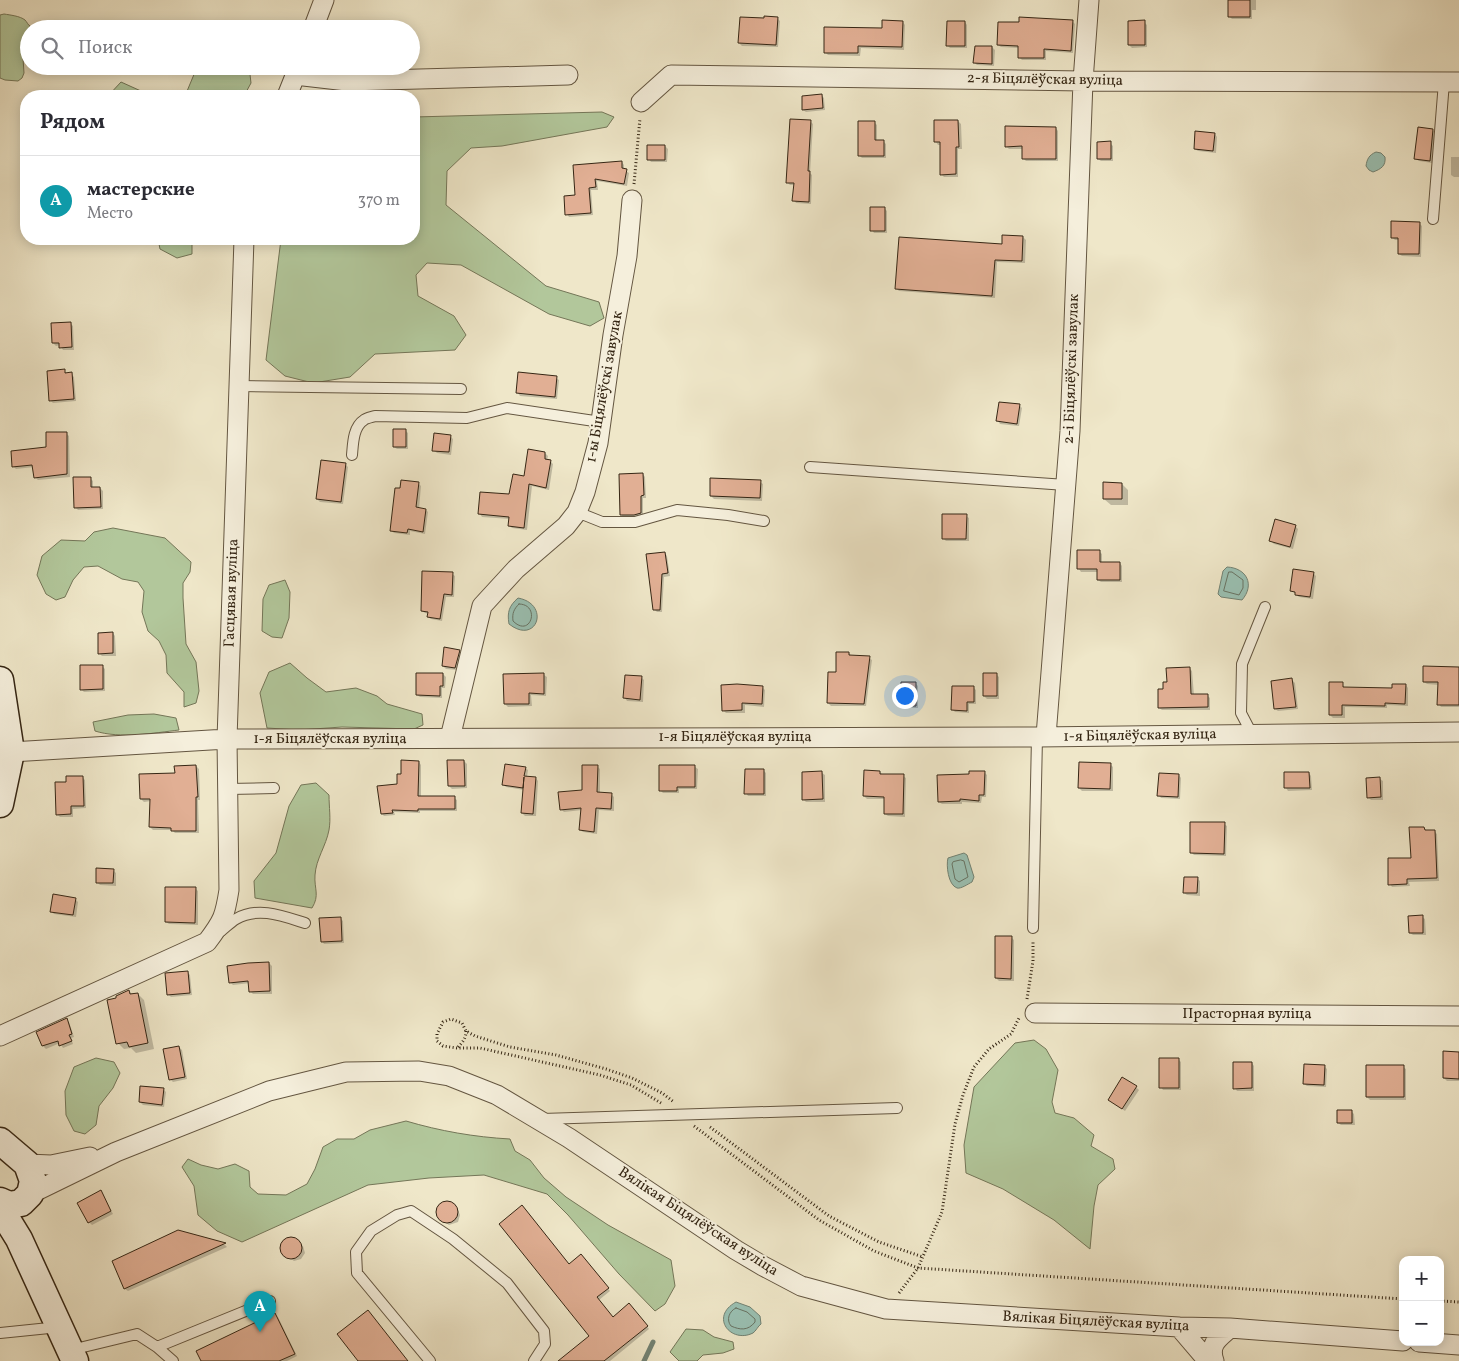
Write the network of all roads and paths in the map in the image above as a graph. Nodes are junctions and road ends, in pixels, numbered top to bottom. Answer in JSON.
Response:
{"nodes":[{"id":1,"x":324,"y":0,"type":"edge"},
{"id":2,"x":1088,"y":0,"type":"edge"},
{"id":3,"x":316,"y":20,"type":"edge"},
{"id":4,"x":295,"y":75,"type":"edge"},
{"id":5,"x":317,"y":75,"type":"edge"},
{"id":6,"x":568,"y":75,"type":"dead end"},
{"id":7,"x":1083,"y":81,"type":"junction"},
{"id":8,"x":1452,"y":82,"type":"edge"},
{"id":9,"x":289,"y":90,"type":"edge"},
{"id":10,"x":642,"y":102,"type":"joint"},
{"id":11,"x":632,"y":200,"type":"joint"},
{"id":12,"x":1433,"y":219,"type":"dead end"},
{"id":13,"x":244,"y":245,"type":"edge"},
{"id":14,"x":238,"y":386,"type":"junction"},
{"id":15,"x":461,"y":389,"type":"dead end"},
{"id":16,"x":601,"y":422,"type":"junction"},
{"id":17,"x":352,"y":455,"type":"dead end"},
{"id":18,"x":810,"y":467,"type":"dead end"},
{"id":19,"x":1066,"y":485,"type":"junction"},
{"id":20,"x":577,"y":512,"type":"junction"},
{"id":21,"x":764,"y":521,"type":"dead end"},
{"id":22,"x":1265,"y":607,"type":"dead end"},
{"id":23,"x":0,"y":680,"type":"edge"},
{"id":24,"x":1459,"y":732,"type":"edge"},
{"id":25,"x":1252,"y":734,"type":"junction"},
{"id":26,"x":1041,"y":736,"type":"junction"},
{"id":27,"x":450,"y":738,"type":"junction"},
{"id":28,"x":227,"y":739,"type":"junction"},
{"id":29,"x":11,"y":752,"type":"junction"},
{"id":30,"x":274,"y":788,"type":"dead end"},
{"id":31,"x":228,"y":789,"type":"junction"},
{"id":32,"x":0,"y":804,"type":"edge"},
{"id":33,"x":305,"y":923,"type":"dead end"},
{"id":34,"x":1033,"y":928,"type":"joint"},
{"id":35,"x":207,"y":942,"type":"junction"},
{"id":36,"x":1028,"y":1009,"type":"junction"},
{"id":37,"x":1459,"y":1016,"type":"edge"},
{"id":38,"x":466,"y":1031,"type":"junction"},
{"id":39,"x":0,"y":1036,"type":"edge"},
{"id":40,"x":457,"y":1048,"type":"junction"},
{"id":41,"x":896,"y":1108,"type":"dead end"},
{"id":42,"x":692,"y":1114,"type":"junction"},
{"id":43,"x":679,"y":1115,"type":"junction"},
{"id":44,"x":538,"y":1119,"type":"junction"},
{"id":45,"x":0,"y":1141,"type":"edge"},
{"id":46,"x":116,"y":1152,"type":"junction"},
{"id":47,"x":27,"y":1164,"type":"junction"},
{"id":48,"x":13,"y":1202,"type":"edge"},
{"id":49,"x":923,"y":1257,"type":"junction"},
{"id":50,"x":918,"y":1268,"type":"junction"},
{"id":51,"x":1399,"y":1298,"type":"edge"},
{"id":52,"x":270,"y":1301,"type":"dead end"},
{"id":53,"x":1444,"y":1301,"type":"edge"},
{"id":54,"x":1459,"y":1302,"type":"edge"},
{"id":55,"x":886,"y":1309,"type":"junction"},
{"id":56,"x":1180,"y":1327,"type":"junction"},
{"id":57,"x":1230,"y":1328,"type":"junction"},
{"id":58,"x":0,"y":1333,"type":"edge"},
{"id":59,"x":1399,"y":1341,"type":"edge"},
{"id":60,"x":1444,"y":1344,"type":"edge"},
{"id":61,"x":1459,"y":1345,"type":"edge"},
{"id":62,"x":68,"y":1346,"type":"edge"},
{"id":63,"x":157,"y":1347,"type":"junction"},
{"id":64,"x":173,"y":1361,"type":"edge"},
{"id":65,"x":430,"y":1361,"type":"edge"},
{"id":66,"x":534,"y":1361,"type":"edge"},
{"id":67,"x":1208,"y":1361,"type":"edge"},
{"id":68,"x":1214,"y":1361,"type":"edge"}],
"edges":[{"from":1,"to":3,"type":"street"},
{"from":2,"to":7,"type":"street","name":"2-і Біцялёўскі завулак"},
{"from":4,"to":9,"type":"street"},
{"from":5,"to":6,"type":"street"},
{"from":7,"to":8,"type":"street","name":"2-я Біцялёўская вуліца"},
{"from":7,"to":10,"type":"street","name":"2-я Біцялёўская вуліца"},
{"from":7,"to":19,"type":"street","name":"2-і Біцялёўскі завулак"},
{"from":8,"to":12,"type":"lane"},
{"from":10,"to":11,"type":"path"},
{"from":11,"to":16,"type":"street","name":"1-ы Біцялёўскі завулак"},
{"from":13,"to":14,"type":"street","name":"Гасцявая вуліца"},
{"from":14,"to":15,"type":"lane"},
{"from":14,"to":28,"type":"street","name":"Гасцявая вуліца"},
{"from":16,"to":17,"type":"lane"},
{"from":16,"to":20,"type":"street","name":"1-ы Біцялёўскі завулак"},
{"from":18,"to":19,"type":"lane"},
{"from":19,"to":26,"type":"street","name":"2-і Біцялёўскі завулак"},
{"from":20,"to":21,"type":"lane"},
{"from":20,"to":27,"type":"street","name":"1-ы Біцялёўскі завулак"},
{"from":22,"to":25,"type":"lane"},
{"from":23,"to":29,"type":"main road"},
{"from":24,"to":25,"type":"street","name":"1-я Біцялёўская вуліца"},
{"from":25,"to":26,"type":"street","name":"1-я Біцялёўская вуліца"},
{"from":26,"to":27,"type":"street","name":"1-я Біцялёўская вуліца"},
{"from":26,"to":34,"type":"lane"},
{"from":27,"to":28,"type":"street","name":"1-я Біцялёўская вуліца"},
{"from":28,"to":29,"type":"street","name":"1-я Біцялёўская вуліца"},
{"from":28,"to":31,"type":"street","name":"Гасцявая вуліца"},
{"from":29,"to":32,"type":"main road"},
{"from":30,"to":31,"type":"lane"},
{"from":31,"to":35,"type":"street","name":"Гасцявая вуліца"},
{"from":33,"to":35,"type":"lane"},
{"from":34,"to":36,"type":"path"},
{"from":35,"to":39,"type":"street"},
{"from":36,"to":37,"type":"street","name":"Прасторная вуліца"},
{"from":36,"to":49,"type":"path"},
{"from":38,"to":40,"type":"path"},
{"from":38,"to":40,"type":"path"},
{"from":38,"to":42,"type":"path"},
{"from":40,"to":43,"type":"path"},
{"from":41,"to":42,"type":"lane"},
{"from":42,"to":43,"type":"lane"},
{"from":42,"to":49,"type":"path"},
{"from":43,"to":44,"type":"lane"},
{"from":43,"to":50,"type":"path"},
{"from":44,"to":46,"type":"street","name":"Вялікая Біцялёўская вуліца"},
{"from":44,"to":55,"type":"street","name":"Вялікая Біцялёўская вуліца"},
{"from":45,"to":47,"type":"main road"},
{"from":46,"to":47,"type":"street","name":"Вялікая Біцялёўская вуліца"},
{"from":46,"to":48,"type":"street","name":"Вялікая Біцялёўская вуліца"},
{"from":47,"to":48,"type":"main road"},
{"from":48,"to":62,"type":"main road"},
{"from":49,"to":50,"type":"path"},
{"from":50,"to":51,"type":"path"},
{"from":50,"to":55,"type":"path"},
{"from":52,"to":63,"type":"lane"},
{"from":53,"to":54,"type":"path"},
{"from":55,"to":56,"type":"street","name":"Вялікая Біцялёўская вуліца"},
{"from":56,"to":57,"type":"street","name":"Вялікая Біцялёўская вуліца"},
{"from":56,"to":67,"type":"street"},
{"from":57,"to":59,"type":"street","name":"Вялікая Біцялёўская вуліца"},
{"from":57,"to":68,"type":"street"},
{"from":58,"to":62,"type":"lane"},
{"from":60,"to":61,"type":"street"},
{"from":62,"to":63,"type":"lane"},
{"from":63,"to":64,"type":"lane"},
{"from":65,"to":66,"type":"lane"}]}
